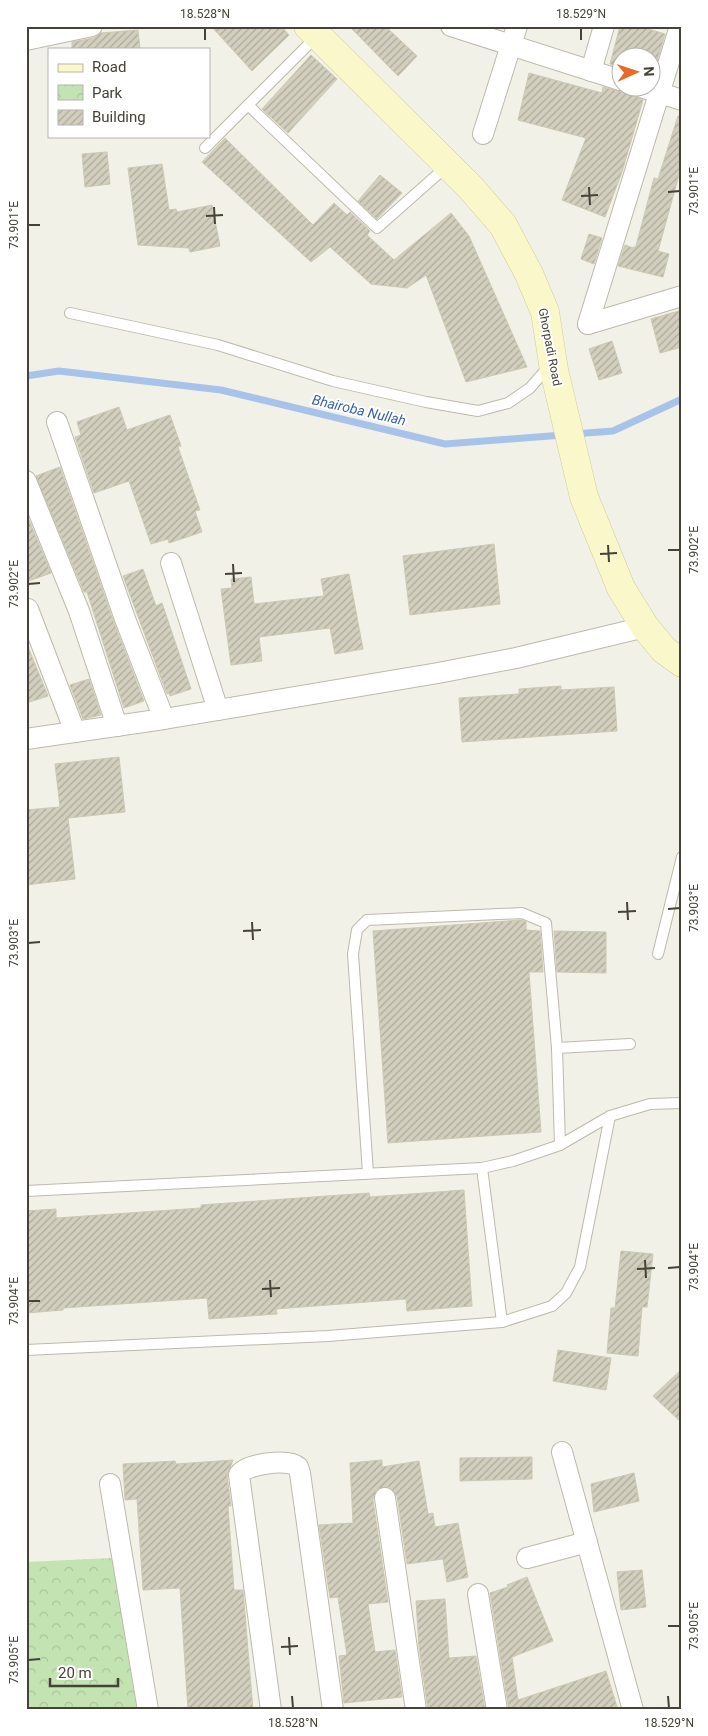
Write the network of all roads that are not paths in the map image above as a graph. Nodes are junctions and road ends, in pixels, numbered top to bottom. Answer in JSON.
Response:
{"nodes":[{"id":1,"x":92,"y":26,"type":"edge"},
{"id":2,"x":451,"y":26,"type":"edge"},
{"id":3,"x":517,"y":26,"type":"edge"},
{"id":4,"x":604,"y":26,"type":"edge"},
{"id":5,"x":680,"y":26,"type":"edge"},
{"id":6,"x":313,"y":31,"type":"edge"},
{"id":7,"x":26,"y":40,"type":"edge"},
{"id":8,"x":510,"y":45,"type":"junction"},
{"id":9,"x":591,"y":71,"type":"junction"},
{"id":10,"x":660,"y":72,"type":"edge"},
{"id":11,"x":610,"y":77,"type":"edge"},
{"id":12,"x":660,"y":93,"type":"edge"},
{"id":13,"x":650,"y":98,"type":"edge"},
{"id":14,"x":682,"y":100,"type":"edge"},
{"id":15,"x":248,"y":105,"type":"junction"},
{"id":16,"x":483,"y":134,"type":"dead end"},
{"id":17,"x":205,"y":148,"type":"dead end"},
{"id":18,"x":448,"y":165,"type":"junction"},
{"id":19,"x":682,"y":296,"type":"edge"},
{"id":20,"x":70,"y":313,"type":"dead end"},
{"id":21,"x":553,"y":366,"type":"junction"},
{"id":22,"x":57,"y":422,"type":"dead end"},
{"id":23,"x":26,"y":481,"type":"edge"},
{"id":24,"x":171,"y":563,"type":"dead end"},
{"id":25,"x":28,"y":609,"type":"dead end"},
{"id":26,"x":645,"y":626,"type":"junction"},
{"id":27,"x":682,"y":663,"type":"edge"},
{"id":28,"x":218,"y":710,"type":"junction"},
{"id":29,"x":164,"y":719,"type":"junction"},
{"id":30,"x":117,"y":726,"type":"junction"},
{"id":31,"x":75,"y":732,"type":"junction"},
{"id":32,"x":26,"y":740,"type":"edge"},
{"id":33,"x":682,"y":857,"type":"edge"},
{"id":34,"x":658,"y":954,"type":"dead end"},
{"id":35,"x":630,"y":1044,"type":"dead end"},
{"id":36,"x":557,"y":1048,"type":"junction"},
{"id":37,"x":682,"y":1103,"type":"edge"},
{"id":38,"x":610,"y":1116,"type":"junction"},
{"id":39,"x":560,"y":1144,"type":"junction"},
{"id":40,"x":482,"y":1168,"type":"junction"},
{"id":41,"x":368,"y":1173,"type":"junction"},
{"id":42,"x":26,"y":1191,"type":"edge"},
{"id":43,"x":502,"y":1322,"type":"junction"},
{"id":44,"x":26,"y":1350,"type":"edge"},
{"id":45,"x":562,"y":1452,"type":"dead end"},
{"id":46,"x":110,"y":1484,"type":"dead end"},
{"id":47,"x":384,"y":1498,"type":"dead end"},
{"id":48,"x":587,"y":1542,"type":"junction"},
{"id":49,"x":527,"y":1558,"type":"dead end"},
{"id":50,"x":478,"y":1594,"type":"dead end"},
{"id":51,"x":148,"y":1710,"type":"edge"},
{"id":52,"x":271,"y":1710,"type":"edge"},
{"id":53,"x":333,"y":1710,"type":"edge"},
{"id":54,"x":416,"y":1710,"type":"edge"},
{"id":55,"x":497,"y":1710,"type":"edge"},
{"id":56,"x":633,"y":1710,"type":"edge"}],
"edges":[{"from":1,"to":7,"type":"street"},
{"from":2,"to":8,"type":"street"},
{"from":3,"to":8,"type":"street"},
{"from":4,"to":9,"type":"street"},
{"from":5,"to":10,"type":"street"},
{"from":6,"to":15,"type":"lane"},
{"from":6,"to":18,"type":"main road","name":"Ghorpadi Road"},
{"from":8,"to":9,"type":"street"},
{"from":8,"to":16,"type":"street"},
{"from":9,"to":11,"type":"street"},
{"from":12,"to":14,"type":"street"},
{"from":13,"to":19,"type":"street"},
{"from":15,"to":17,"type":"lane"},
{"from":15,"to":18,"type":"lane"},
{"from":18,"to":21,"type":"main road","name":"Ghorpadi Road"},
{"from":20,"to":21,"type":"lane"},
{"from":21,"to":26,"type":"main road","name":"Ghorpadi Road"},
{"from":22,"to":29,"type":"street"},
{"from":23,"to":30,"type":"street"},
{"from":24,"to":28,"type":"street"},
{"from":25,"to":31,"type":"street"},
{"from":26,"to":27,"type":"main road","name":"Ghorpadi Road"},
{"from":26,"to":28,"type":"street"},
{"from":28,"to":29,"type":"street"},
{"from":29,"to":30,"type":"street"},
{"from":30,"to":31,"type":"street"},
{"from":31,"to":32,"type":"street"},
{"from":33,"to":34,"type":"lane"},
{"from":35,"to":36,"type":"lane"},
{"from":36,"to":39,"type":"lane"},
{"from":36,"to":41,"type":"lane"},
{"from":37,"to":38,"type":"lane"},
{"from":38,"to":39,"type":"lane"},
{"from":38,"to":43,"type":"lane"},
{"from":39,"to":40,"type":"lane"},
{"from":40,"to":41,"type":"lane"},
{"from":40,"to":43,"type":"lane"},
{"from":41,"to":42,"type":"lane"},
{"from":43,"to":44,"type":"lane"},
{"from":45,"to":48,"type":"street"},
{"from":46,"to":51,"type":"street"},
{"from":47,"to":54,"type":"street"},
{"from":48,"to":49,"type":"street"},
{"from":48,"to":56,"type":"street"},
{"from":50,"to":55,"type":"street"},
{"from":52,"to":53,"type":"street"}]}
